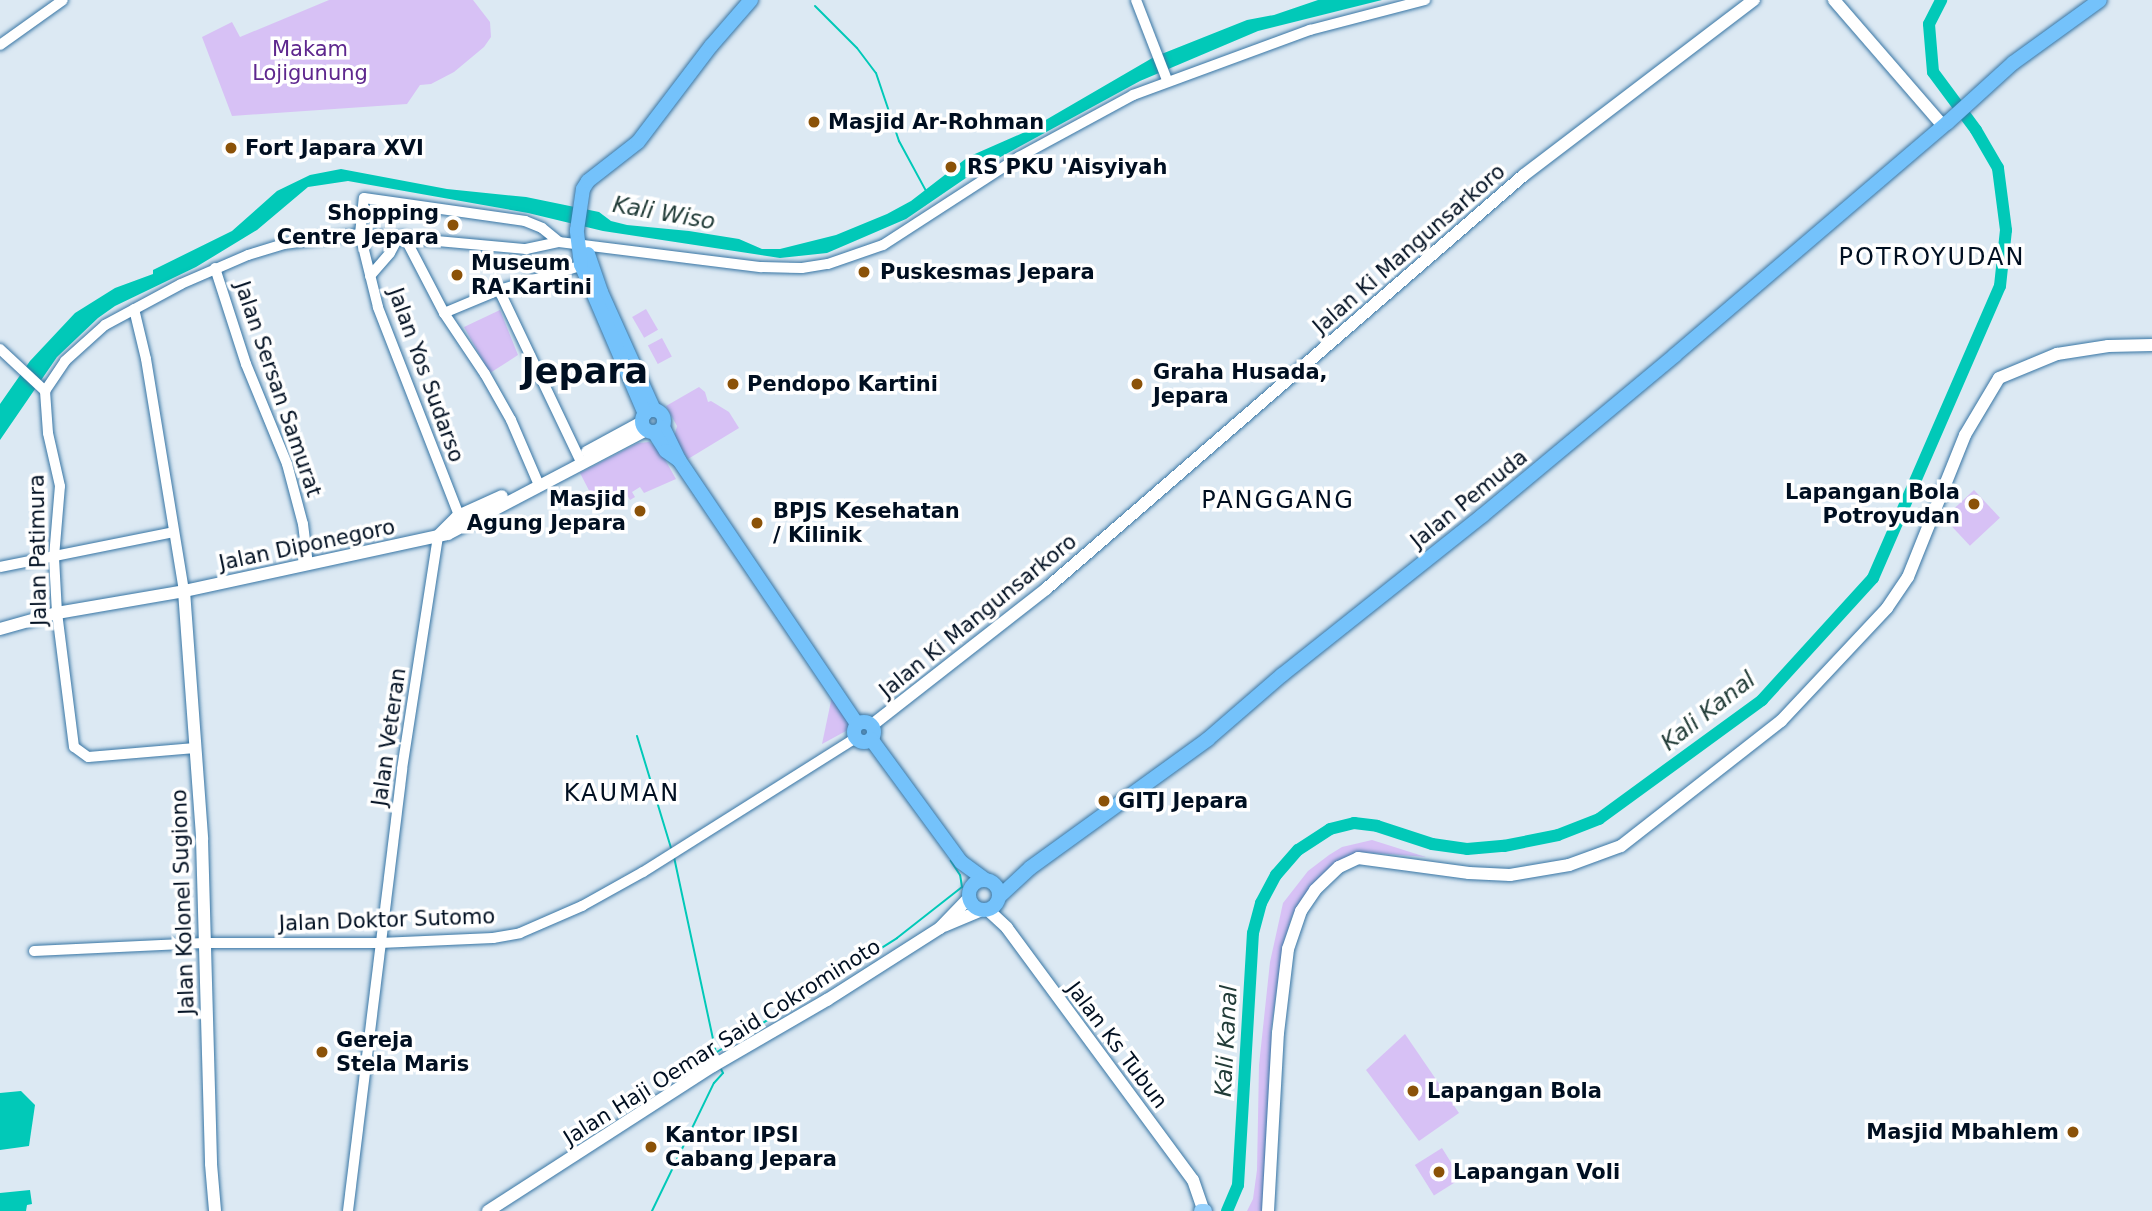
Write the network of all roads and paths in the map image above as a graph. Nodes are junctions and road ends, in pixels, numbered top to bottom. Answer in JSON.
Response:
{"nodes":[{"id":1,"x":62,"y":0,"type":"edge"},
{"id":2,"x":751,"y":0,"type":"edge"},
{"id":3,"x":1136,"y":0,"type":"edge"},
{"id":4,"x":1425,"y":0,"type":"edge"},
{"id":5,"x":1754,"y":0,"type":"edge"},
{"id":6,"x":1834,"y":0,"type":"edge"},
{"id":7,"x":2100,"y":0,"type":"edge"},
{"id":8,"x":0,"y":46,"type":"edge"},
{"id":9,"x":1165,"y":76,"type":"junction"},
{"id":10,"x":1948,"y":122,"type":"junction"},
{"id":11,"x":360,"y":234,"type":"junction"},
{"id":12,"x":402,"y":236,"type":"junction"},
{"id":13,"x":559,"y":242,"type":"junction"},
{"id":14,"x":583,"y":246,"type":"junction"},
{"id":15,"x":585,"y":264,"type":"junction"},
{"id":16,"x":215,"y":268,"type":"junction"},
{"id":17,"x":370,"y":276,"type":"junction"},
{"id":18,"x":499,"y":290,"type":"junction"},
{"id":19,"x":134,"y":309,"type":"junction"},
{"id":20,"x":444,"y":313,"type":"junction"},
{"id":21,"x":2152,"y":345,"type":"edge"},
{"id":22,"x":0,"y":349,"type":"edge"},
{"id":23,"x":42,"y":389,"type":"junction"},
{"id":24,"x":651,"y":423,"type":"junction"},
{"id":25,"x":581,"y":460,"type":"junction"},
{"id":26,"x":538,"y":482,"type":"junction"},
{"id":27,"x":461,"y":521,"type":"junction"},
{"id":28,"x":173,"y":532,"type":"junction"},
{"id":29,"x":438,"y":536,"type":"junction"},
{"id":30,"x":54,"y":557,"type":"junction"},
{"id":31,"x":308,"y":565,"type":"junction"},
{"id":32,"x":0,"y":567,"type":"edge"},
{"id":33,"x":184,"y":591,"type":"junction"},
{"id":34,"x":57,"y":613,"type":"junction"},
{"id":35,"x":0,"y":629,"type":"edge"},
{"id":36,"x":864,"y":732,"type":"junction"},
{"id":37,"x":195,"y":748,"type":"junction"},
{"id":38,"x":961,"y":862,"type":"junction"},
{"id":39,"x":969,"y":895,"type":"junction"},
{"id":40,"x":991,"y":897,"type":"junction"},
{"id":41,"x":940,"y":928,"type":"junction"},
{"id":42,"x":204,"y":943,"type":"junction"},
{"id":43,"x":380,"y":943,"type":"junction"},
{"id":44,"x":34,"y":951,"type":"dead end"},
{"id":45,"x":1203,"y":1210,"type":"edge"},
{"id":46,"x":215,"y":1211,"type":"edge"},
{"id":47,"x":348,"y":1211,"type":"edge"},
{"id":48,"x":488,"y":1211,"type":"edge"},
{"id":49,"x":1268,"y":1211,"type":"edge"}],
"edges":[{"from":1,"to":8,"type":"street"},
{"from":2,"to":14,"type":"highway"},
{"from":3,"to":9,"type":"street"},
{"from":4,"to":9,"type":"street"},
{"from":5,"to":36,"type":"main road","name":"Jalan Ki Mangunsarkoro"},
{"from":6,"to":10,"type":"main road"},
{"from":7,"to":10,"type":"highway","name":"Jalan Pemuda"},
{"from":9,"to":14,"type":"street"},
{"from":10,"to":40,"type":"highway","name":"Jalan Pemuda"},
{"from":11,"to":12,"type":"street"},
{"from":11,"to":13,"type":"street","name":"Jalan Yos Sudarso"},
{"from":11,"to":16,"type":"street"},
{"from":11,"to":17,"type":"street","name":"Jalan Yos Sudarso"},
{"from":12,"to":13,"type":"street"},
{"from":12,"to":17,"type":"street"},
{"from":12,"to":20,"type":"street"},
{"from":13,"to":14,"type":"street"},
{"from":14,"to":15,"type":"highway"},
{"from":15,"to":18,"type":"street"},
{"from":15,"to":24,"type":"highway"},
{"from":16,"to":19,"type":"street"},
{"from":16,"to":31,"type":"street","name":"Jalan Sersan Samurat"},
{"from":17,"to":27,"type":"street","name":"Jalan Yos Sudarso"},
{"from":18,"to":20,"type":"street"},
{"from":18,"to":25,"type":"street"},
{"from":19,"to":23,"type":"street"},
{"from":19,"to":28,"type":"street"},
{"from":20,"to":26,"type":"street"},
{"from":21,"to":49,"type":"main road"},
{"from":22,"to":23,"type":"street"},
{"from":23,"to":30,"type":"street","name":"Jalan Patimura"},
{"from":24,"to":25,"type":"main road"},
{"from":24,"to":36,"type":"highway"},
{"from":25,"to":26,"type":"main road"},
{"from":26,"to":27,"type":"main road"},
{"from":27,"to":29,"type":"main road"},
{"from":28,"to":30,"type":"street"},
{"from":28,"to":33,"type":"street"},
{"from":29,"to":31,"type":"main road","name":"Jalan Diponegoro"},
{"from":29,"to":43,"type":"street","name":"Jalan Veteran"},
{"from":30,"to":32,"type":"street"},
{"from":30,"to":34,"type":"street","name":"Jalan Patimura"},
{"from":31,"to":33,"type":"main road","name":"Jalan Diponegoro"},
{"from":33,"to":34,"type":"main road","name":"Jalan Diponegoro"},
{"from":33,"to":37,"type":"main road","name":"Jalan Kolonel Sugiono"},
{"from":34,"to":35,"type":"main road","name":"Jalan Diponegoro"},
{"from":34,"to":37,"type":"street","name":"Jalan Patimura"},
{"from":36,"to":38,"type":"highway"},
{"from":36,"to":43,"type":"street","name":"Jalan Doktor Sutomo"},
{"from":37,"to":42,"type":"main road","name":"Jalan Kolonel Sugiono"},
{"from":38,"to":39,"type":"highway"},
{"from":38,"to":40,"type":"highway"},
{"from":39,"to":40,"type":"highway"},
{"from":39,"to":40,"type":"highway","name":"Jalan Pemuda"},
{"from":39,"to":41,"type":"main road","name":"Jalan Haji Oemar Said Cokrominoto"},
{"from":40,"to":41,"type":"main road"},
{"from":40,"to":45,"type":"main road","name":"Jalan Ks Tubun"},
{"from":41,"to":48,"type":"main road","name":"Jalan Haji Oemar Said Cokrominoto"},
{"from":42,"to":43,"type":"street","name":"Jalan Doktor Sutomo"},
{"from":42,"to":44,"type":"street","name":"Jalan Doktor Sutomo"},
{"from":42,"to":46,"type":"main road","name":"Jalan Kolonel Sugiono"},
{"from":43,"to":47,"type":"street","name":"Jalan Veteran"}]}
